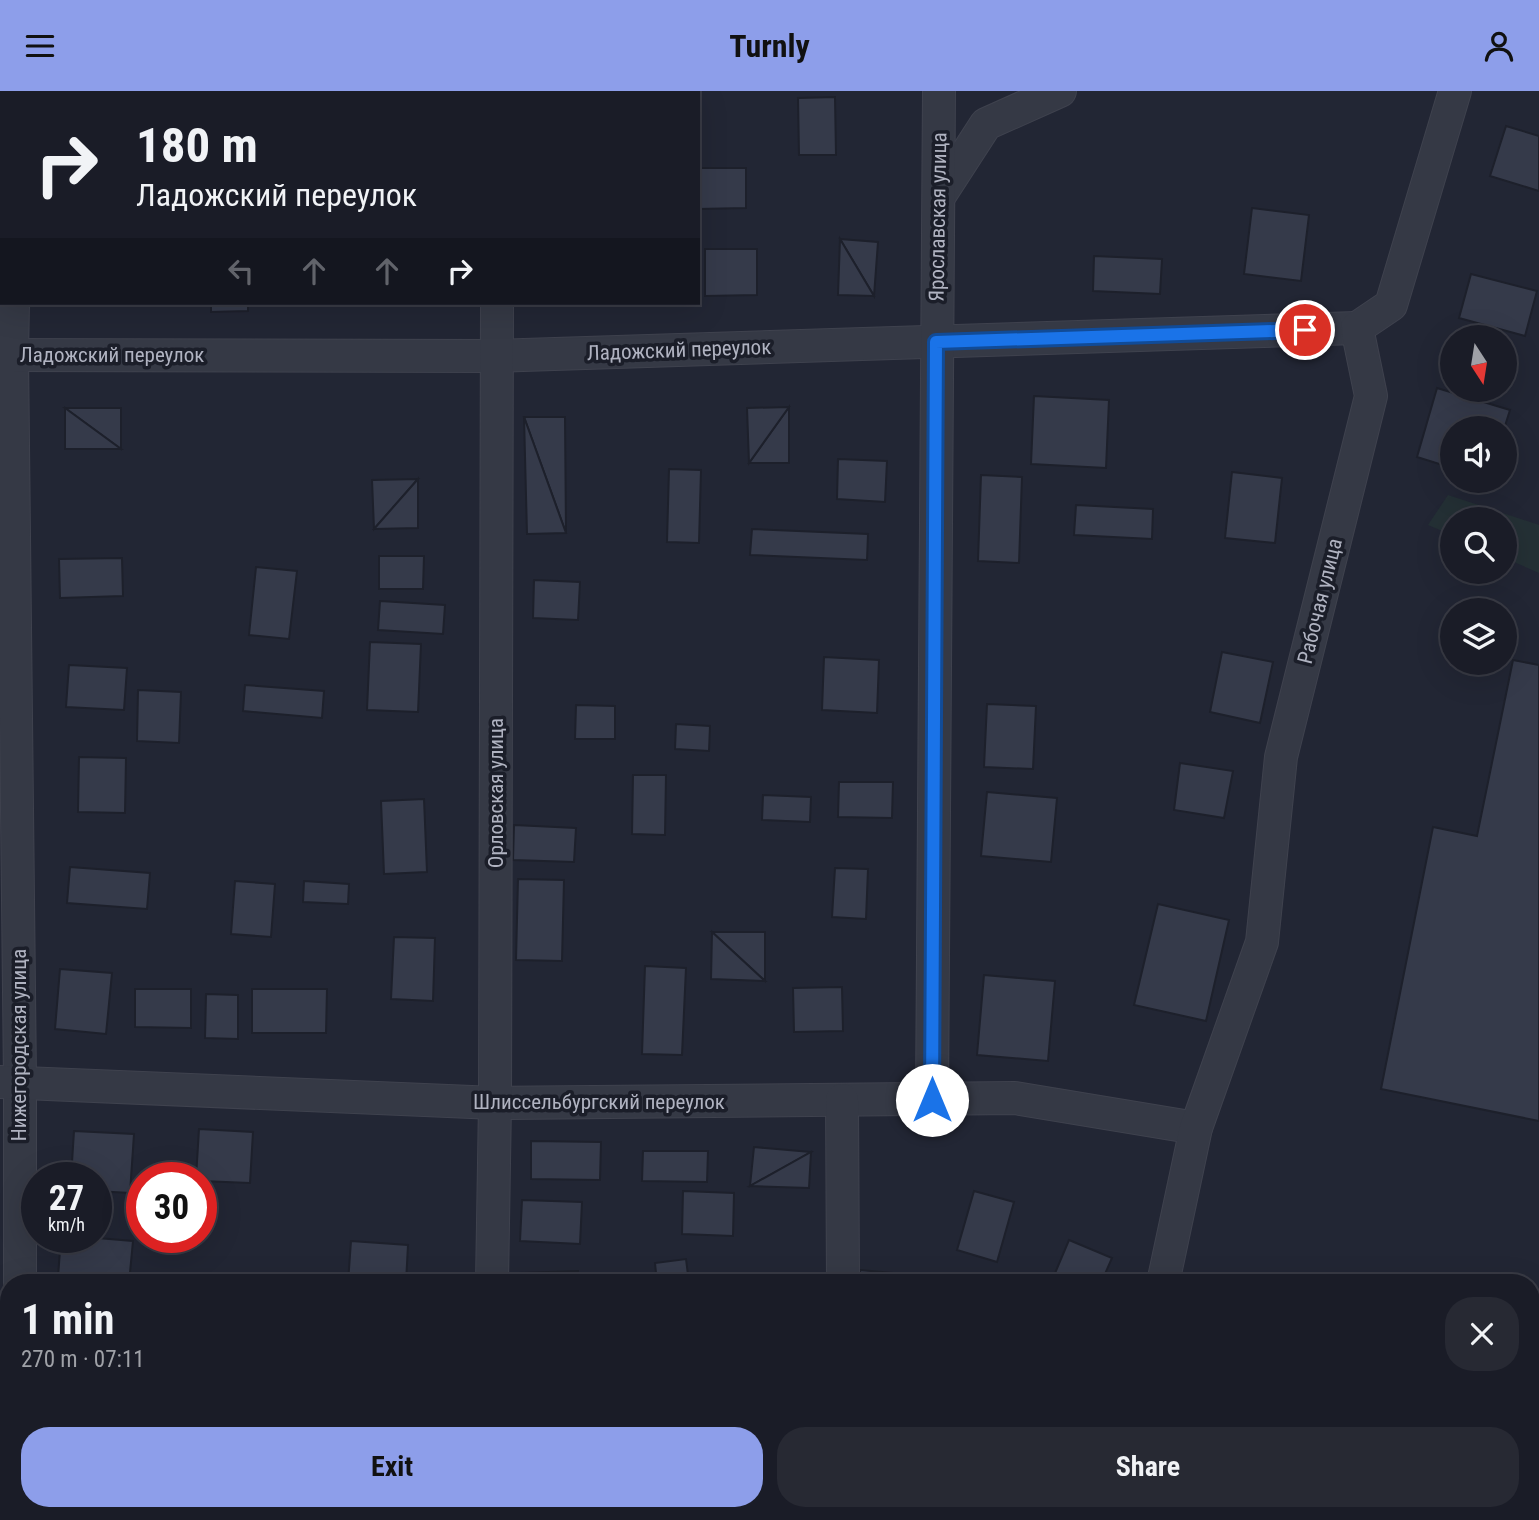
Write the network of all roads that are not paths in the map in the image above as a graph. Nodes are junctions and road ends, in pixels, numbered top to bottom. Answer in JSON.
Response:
{"nodes":[{"id":1,"x":939,"y":91,"type":"edge"},
{"id":2,"x":1060,"y":91,"type":"edge"},
{"id":3,"x":1455,"y":91,"type":"edge"},
{"id":4,"x":940,"y":195,"type":"junction"},
{"id":5,"x":13,"y":305,"type":"edge"},
{"id":6,"x":497,"y":305,"type":"edge"},
{"id":7,"x":1357,"y":328,"type":"junction"},
{"id":8,"x":936,"y":342,"type":"junction"},
{"id":9,"x":6,"y":354,"type":"edge"},
{"id":10,"x":496,"y":356,"type":"junction"},
{"id":11,"x":10,"y":1082,"type":"edge"},
{"id":12,"x":842,"y":1100,"type":"junction"},
{"id":13,"x":932,"y":1100,"type":"junction"},
{"id":14,"x":495,"y":1103,"type":"junction"},
{"id":15,"x":1196,"y":1128,"type":"junction"},
{"id":16,"x":20,"y":1274,"type":"edge"},
{"id":17,"x":492,"y":1274,"type":"edge"},
{"id":18,"x":843,"y":1274,"type":"edge"},
{"id":19,"x":1165,"y":1274,"type":"edge"}],
"edges":[{"from":1,"to":4,"type":"street","name":"Ярославская улица"},
{"from":2,"to":4,"type":"street"},
{"from":3,"to":7,"type":"street"},
{"from":4,"to":8,"type":"street","name":"Ярославская улица"},
{"from":5,"to":9,"type":"street","name":"Нижегородская улица"},
{"from":6,"to":10,"type":"street","name":"Орловская улица"},
{"from":7,"to":8,"type":"street","name":"Ладожский переулок"},
{"from":7,"to":15,"type":"street","name":"Рабочая улица"},
{"from":8,"to":10,"type":"street","name":"Ладожский переулок"},
{"from":8,"to":13,"type":"street","name":"Ярославская улица"},
{"from":9,"to":10,"type":"street","name":"Ладожский переулок"},
{"from":9,"to":11,"type":"street","name":"Нижегородская улица"},
{"from":10,"to":14,"type":"street","name":"Орловская улица"},
{"from":11,"to":14,"type":"street","name":"Шлиссельбургский переулок"},
{"from":11,"to":16,"type":"street","name":"Нижегородская улица"},
{"from":12,"to":13,"type":"street","name":"Шлиссельбургский переулок"},
{"from":12,"to":14,"type":"street","name":"Шлиссельбургский переулок"},
{"from":12,"to":18,"type":"street"},
{"from":13,"to":15,"type":"street","name":"Шлиссельбургский переулок"},
{"from":14,"to":17,"type":"street","name":"Орловская улица"},
{"from":15,"to":19,"type":"street","name":"Рабочая улица"}]}
